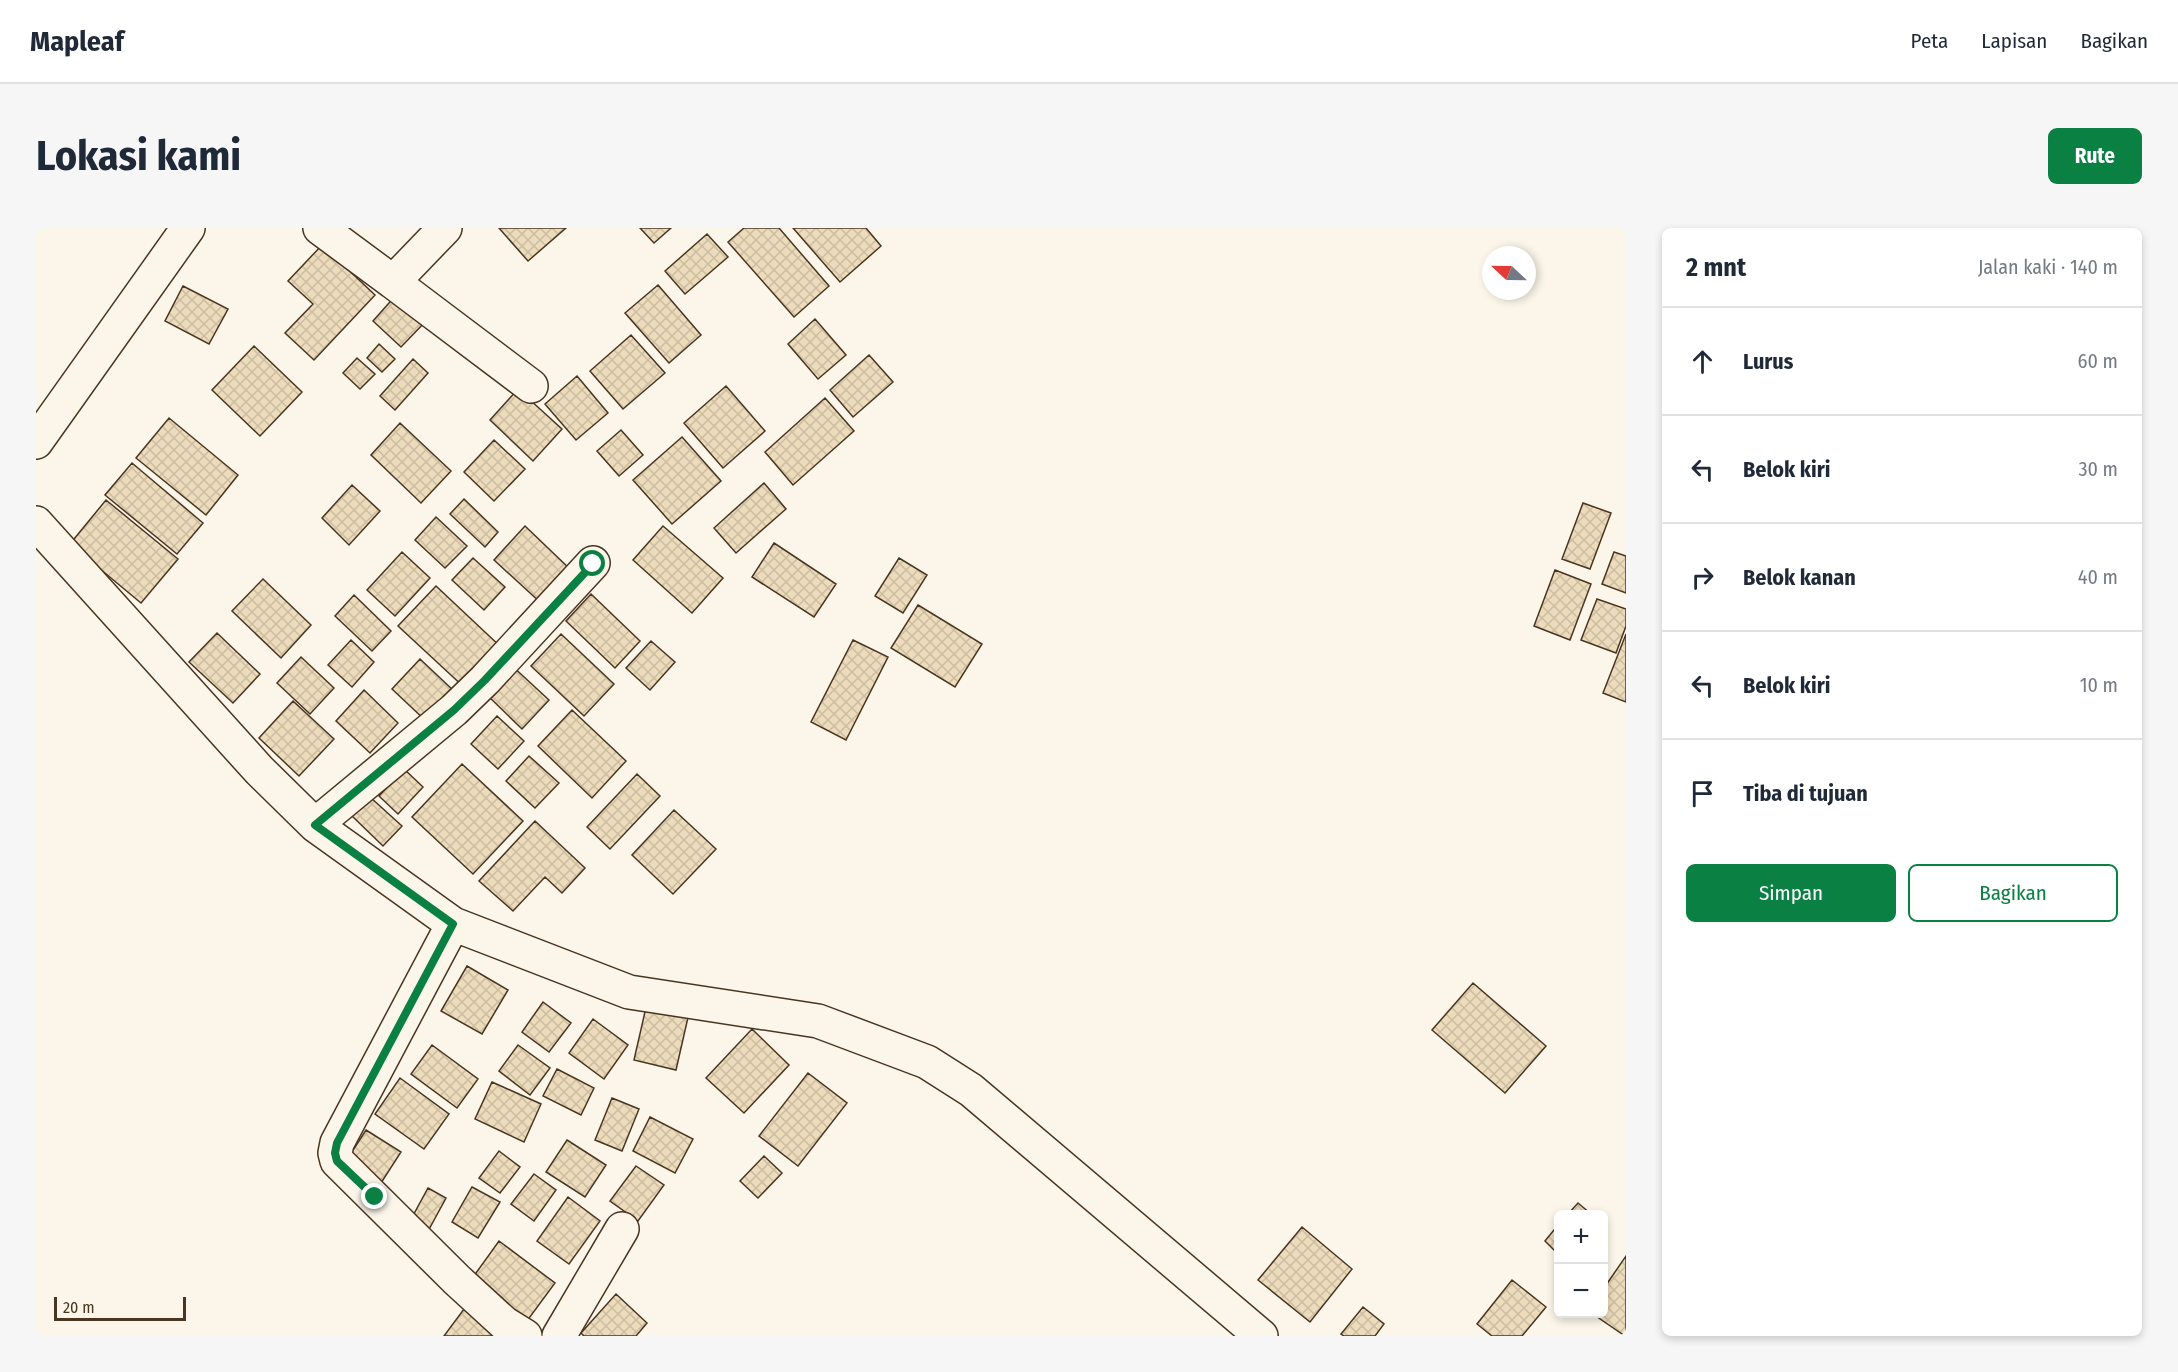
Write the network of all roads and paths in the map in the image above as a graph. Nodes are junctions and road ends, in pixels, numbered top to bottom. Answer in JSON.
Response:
{"nodes":[{"id":1,"x":188,"y":228,"type":"edge"},
{"id":2,"x":320,"y":228,"type":"edge"},
{"id":3,"x":445,"y":228,"type":"edge"},
{"id":4,"x":393,"y":282,"type":"junction"},
{"id":5,"x":531,"y":386,"type":"dead end"},
{"id":6,"x":36,"y":442,"type":"edge"},
{"id":7,"x":36,"y":523,"type":"edge"},
{"id":8,"x":593,"y":564,"type":"dead end"},
{"id":9,"x":315,"y":825,"type":"junction"},
{"id":10,"x":453,"y":924,"type":"junction"},
{"id":11,"x":622,"y":1229,"type":"dead end"},
{"id":12,"x":525,"y":1336,"type":"edge"},
{"id":13,"x":559,"y":1336,"type":"edge"},
{"id":14,"x":1261,"y":1336,"type":"edge"}],
"edges":[{"from":1,"to":6,"type":"street"},
{"from":2,"to":4,"type":"street"},
{"from":3,"to":4,"type":"street"},
{"from":4,"to":5,"type":"street"},
{"from":7,"to":9,"type":"street"},
{"from":8,"to":9,"type":"street"},
{"from":9,"to":10,"type":"street"},
{"from":10,"to":12,"type":"street"},
{"from":10,"to":14,"type":"street"},
{"from":11,"to":13,"type":"street"}]}
